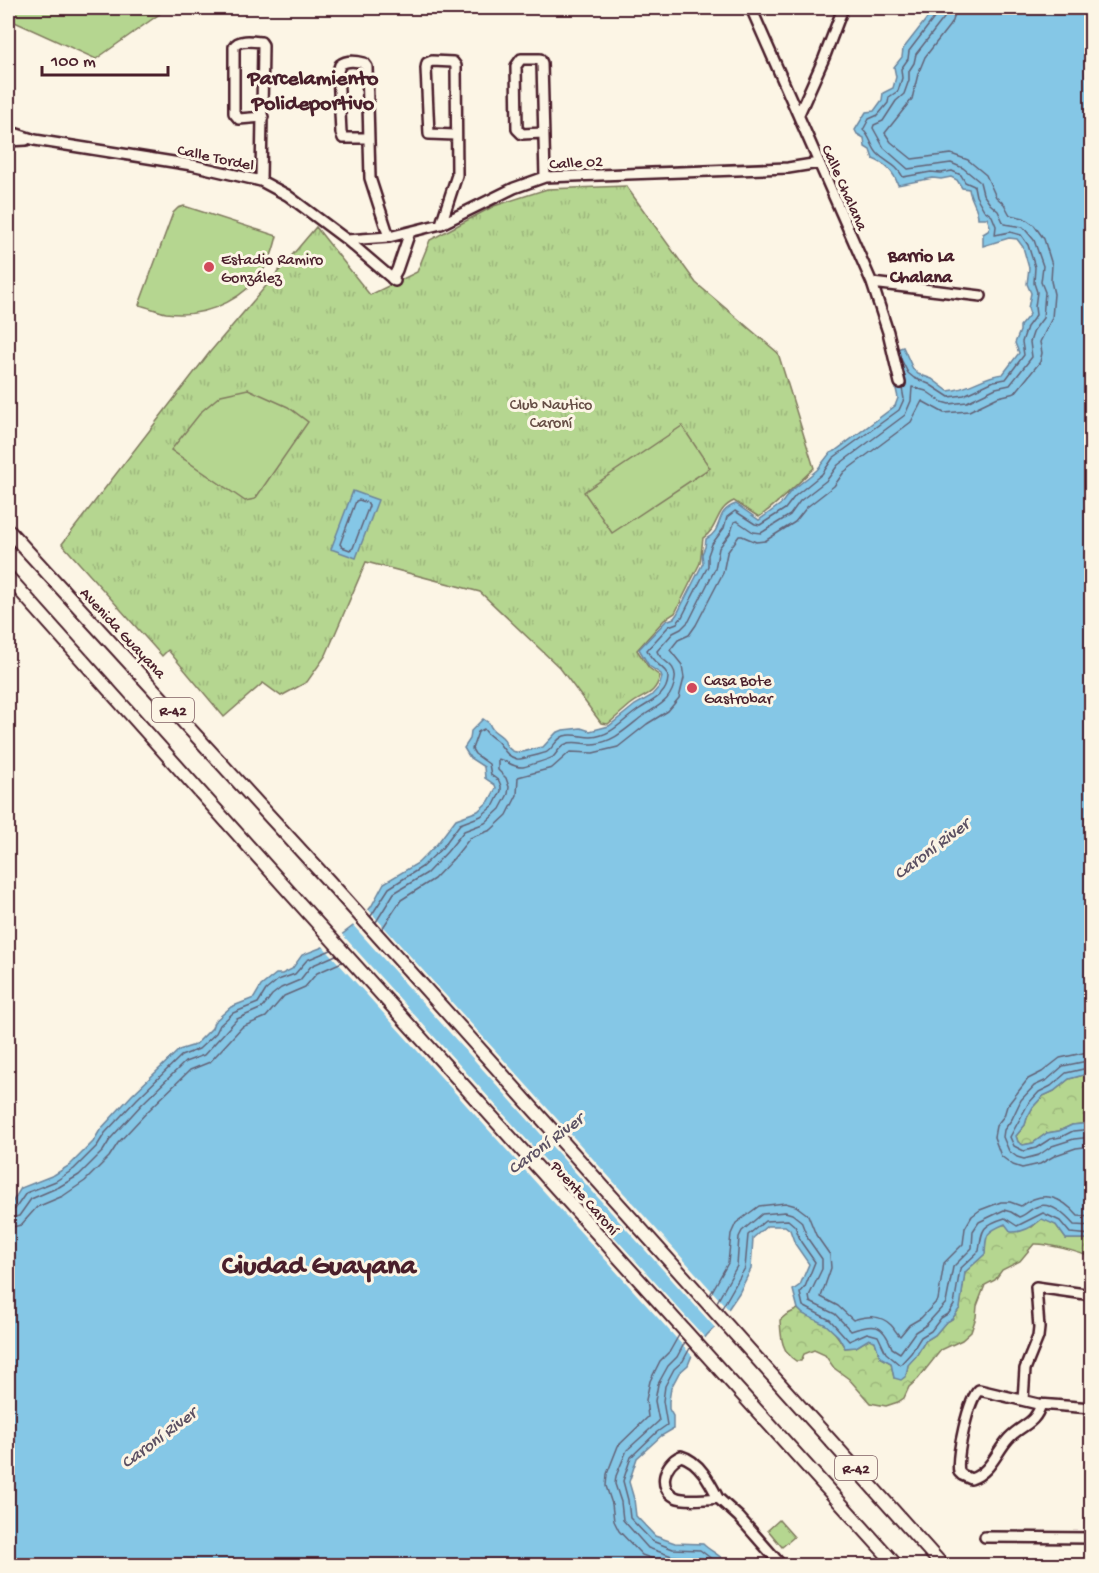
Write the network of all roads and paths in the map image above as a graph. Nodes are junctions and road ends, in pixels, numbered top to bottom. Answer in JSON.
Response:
{"nodes":[{"id":1,"x":751,"y":8,"type":"edge"},
{"id":2,"x":843,"y":8,"type":"edge"},
{"id":3,"x":799,"y":114,"type":"junction"},
{"id":4,"x":263,"y":117,"type":"junction"},
{"id":5,"x":8,"y":131,"type":"edge"},
{"id":6,"x":543,"y":133,"type":"junction"},
{"id":7,"x":455,"y":135,"type":"junction"},
{"id":8,"x":368,"y":138,"type":"junction"},
{"id":9,"x":35,"y":140,"type":"junction"},
{"id":10,"x":8,"y":141,"type":"edge"},
{"id":11,"x":819,"y":164,"type":"junction"},
{"id":12,"x":545,"y":177,"type":"junction"},
{"id":13,"x":261,"y":181,"type":"junction"},
{"id":14,"x":441,"y":224,"type":"junction"},
{"id":15,"x":410,"y":232,"type":"junction"},
{"id":16,"x":389,"y":237,"type":"junction"},
{"id":17,"x":347,"y":240,"type":"junction"},
{"id":18,"x":872,"y":283,"type":"junction"},
{"id":19,"x":981,"y":296,"type":"dead end"},
{"id":20,"x":900,"y":383,"type":"dead end"},
{"id":21,"x":8,"y":530,"type":"edge"},
{"id":22,"x":8,"y":577,"type":"edge"},
{"id":23,"x":337,"y":890,"type":"joint"},
{"id":24,"x":1092,"y":1295,"type":"edge"},
{"id":25,"x":1023,"y":1400,"type":"junction"},
{"id":26,"x":1041,"y":1404,"type":"junction"},
{"id":27,"x":1092,"y":1408,"type":"edge"},
{"id":28,"x":718,"y":1498,"type":"junction"},
{"id":29,"x":985,"y":1538,"type":"dead end"},
{"id":30,"x":1092,"y":1538,"type":"edge"},
{"id":31,"x":782,"y":1566,"type":"edge"},
{"id":32,"x":897,"y":1566,"type":"edge"},
{"id":33,"x":943,"y":1566,"type":"edge"}],
"edges":[{"from":1,"to":3,"type":"street","name":"Calle Chalana"},
{"from":2,"to":3,"type":"street"},
{"from":3,"to":11,"type":"street","name":"Calle Chalana"},
{"from":4,"to":4,"type":"street"},
{"from":4,"to":13,"type":"street"},
{"from":5,"to":9,"type":"street","name":"Calle Tordel"},
{"from":6,"to":6,"type":"street"},
{"from":6,"to":12,"type":"street"},
{"from":7,"to":7,"type":"street"},
{"from":7,"to":14,"type":"street"},
{"from":8,"to":8,"type":"street"},
{"from":8,"to":16,"type":"street"},
{"from":9,"to":10,"type":"street","name":"Calle Tordel"},
{"from":9,"to":13,"type":"street","name":"Calle Tordel"},
{"from":11,"to":12,"type":"street","name":"Calle 02"},
{"from":11,"to":18,"type":"street","name":"Calle Chalana"},
{"from":12,"to":14,"type":"street","name":"Calle 02"},
{"from":13,"to":17,"type":"street","name":"Calle Tordel"},
{"from":14,"to":15,"type":"street","name":"Calle 02"},
{"from":15,"to":16,"type":"street","name":"Calle 02"},
{"from":15,"to":17,"type":"street","name":"Calle Tordel"},
{"from":16,"to":17,"type":"street","name":"Calle 02"},
{"from":18,"to":19,"type":"street"},
{"from":18,"to":20,"type":"street","name":"Calle Chalana"},
{"from":21,"to":23,"type":"main road","name":"Avenida Guayana","number":"R-42"},
{"from":22,"to":32,"type":"main road","name":"Puente Caroní","number":"R-42"},
{"from":23,"to":33,"type":"main road","name":"Puente Caroní","number":"R-42"},
{"from":24,"to":25,"type":"street"},
{"from":25,"to":26,"type":"street"},
{"from":25,"to":26,"type":"street"},
{"from":26,"to":27,"type":"street"},
{"from":28,"to":28,"type":"street"},
{"from":28,"to":31,"type":"street"},
{"from":29,"to":30,"type":"street"}]}
